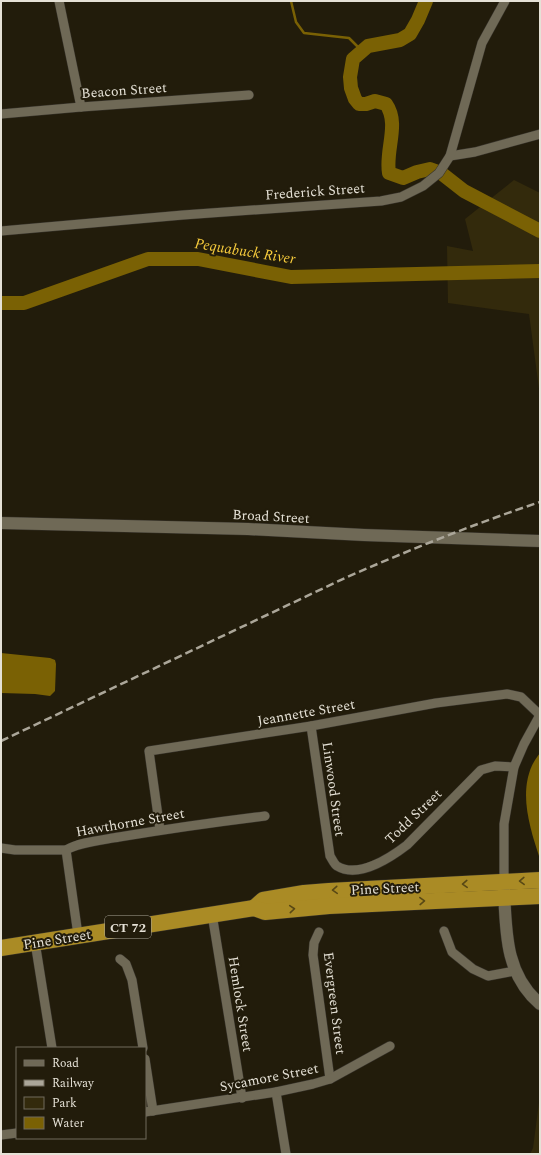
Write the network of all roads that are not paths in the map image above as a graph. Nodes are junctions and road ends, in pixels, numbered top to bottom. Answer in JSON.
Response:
{"nodes":[{"id":1,"x":59,"y":1,"type":"edge"},
{"id":2,"x":505,"y":1,"type":"edge"},
{"id":3,"x":249,"y":95,"type":"dead end"},
{"id":4,"x":81,"y":107,"type":"junction"},
{"id":5,"x":1,"y":114,"type":"edge"},
{"id":6,"x":540,"y":134,"type":"edge"},
{"id":7,"x":450,"y":156,"type":"junction"},
{"id":8,"x":1,"y":231,"type":"edge"},
{"id":9,"x":1,"y":523,"type":"edge"},
{"id":10,"x":540,"y":541,"type":"edge"},
{"id":11,"x":540,"y":715,"type":"edge"},
{"id":12,"x":311,"y":726,"type":"junction"},
{"id":13,"x":514,"y":768,"type":"junction"},
{"id":14,"x":265,"y":816,"type":"dead end"},
{"id":15,"x":160,"y":830,"type":"junction"},
{"id":16,"x":1,"y":848,"type":"edge"},
{"id":17,"x":66,"y":850,"type":"junction"},
{"id":18,"x":330,"y":856,"type":"joint"},
{"id":19,"x":540,"y":880,"type":"edge"},
{"id":20,"x":504,"y":882,"type":"junction"},
{"id":21,"x":540,"y":896,"type":"edge"},
{"id":22,"x":504,"y":898,"type":"junction"},
{"id":23,"x":254,"y":908,"type":"junction"},
{"id":24,"x":212,"y":914,"type":"junction"},
{"id":25,"x":444,"y":931,"type":"dead end"},
{"id":26,"x":319,"y":932,"type":"dead end"},
{"id":27,"x":78,"y":935,"type":"junction"},
{"id":28,"x":35,"y":942,"type":"junction"},
{"id":29,"x":1,"y":948,"type":"edge"},
{"id":30,"x":120,"y":959,"type":"dead end"},
{"id":31,"x":515,"y":971,"type":"junction"},
{"id":32,"x":540,"y":1004,"type":"edge"},
{"id":33,"x":390,"y":1046,"type":"dead end"},
{"id":34,"x":52,"y":1047,"type":"edge"},
{"id":35,"x":143,"y":1047,"type":"edge"},
{"id":36,"x":146,"y":1072,"type":"edge"},
{"id":37,"x":330,"y":1079,"type":"junction"},
{"id":38,"x":276,"y":1092,"type":"junction"},
{"id":39,"x":242,"y":1098,"type":"junction"},
{"id":40,"x":149,"y":1111,"type":"edge"},
{"id":41,"x":16,"y":1133,"type":"edge"},
{"id":42,"x":1,"y":1135,"type":"edge"},
{"id":43,"x":286,"y":1154,"type":"edge"}],
"edges":[{"from":1,"to":4,"type":"street"},
{"from":2,"to":7,"type":"street","name":"Frederick Street"},
{"from":3,"to":4,"type":"street","name":"Beacon Street"},
{"from":4,"to":5,"type":"street","name":"Beacon Street"},
{"from":6,"to":7,"type":"street"},
{"from":7,"to":8,"type":"street","name":"Frederick Street"},
{"from":9,"to":10,"type":"main road","name":"Broad Street"},
{"from":11,"to":12,"type":"street","name":"Jeannette Street"},
{"from":11,"to":13,"type":"street"},
{"from":12,"to":15,"type":"street","name":"Jeannette Street"},
{"from":12,"to":18,"type":"street","name":"Linwood Street"},
{"from":13,"to":18,"type":"street","name":"Todd Street"},
{"from":13,"to":20,"type":"street"},
{"from":14,"to":15,"type":"street","name":"Hawthorne Street"},
{"from":15,"to":17,"type":"street","name":"Hawthorne Street"},
{"from":16,"to":17,"type":"street","name":"Hawthorne Street"},
{"from":17,"to":27,"type":"street"},
{"from":19,"to":20,"type":"highway","number":"CT 72","one_way":true},
{"from":20,"to":22,"type":"main road"},
{"from":20,"to":23,"type":"highway","name":"Pine Street","number":"CT 72","one_way":true},
{"from":21,"to":22,"type":"highway","number":"CT 72"},
{"from":23,"to":22,"type":"highway","name":"Pine Street","number":"CT 72","one_way":true},
{"from":22,"to":31,"type":"main road"},
{"from":23,"to":24,"type":"highway","name":"Pine Street","number":"CT 72"},
{"from":24,"to":27,"type":"highway","name":"Pine Street","number":"CT 72"},
{"from":24,"to":39,"type":"street","name":"Hemlock Street"},
{"from":25,"to":31,"type":"street"},
{"from":26,"to":37,"type":"street","name":"Evergreen Street"},
{"from":27,"to":28,"type":"highway","name":"Pine Street","number":"CT 72"},
{"from":28,"to":29,"type":"highway","name":"Pine Street","number":"CT 72"},
{"from":28,"to":34,"type":"street"},
{"from":30,"to":35,"type":"street"},
{"from":31,"to":32,"type":"main road"},
{"from":33,"to":37,"type":"street","name":"Sycamore Street"},
{"from":36,"to":40,"type":"street"},
{"from":37,"to":38,"type":"street","name":"Sycamore Street"},
{"from":38,"to":39,"type":"street","name":"Sycamore Street"},
{"from":38,"to":43,"type":"street"},
{"from":39,"to":40,"type":"street","name":"Sycamore Street"},
{"from":41,"to":42,"type":"street"}]}
